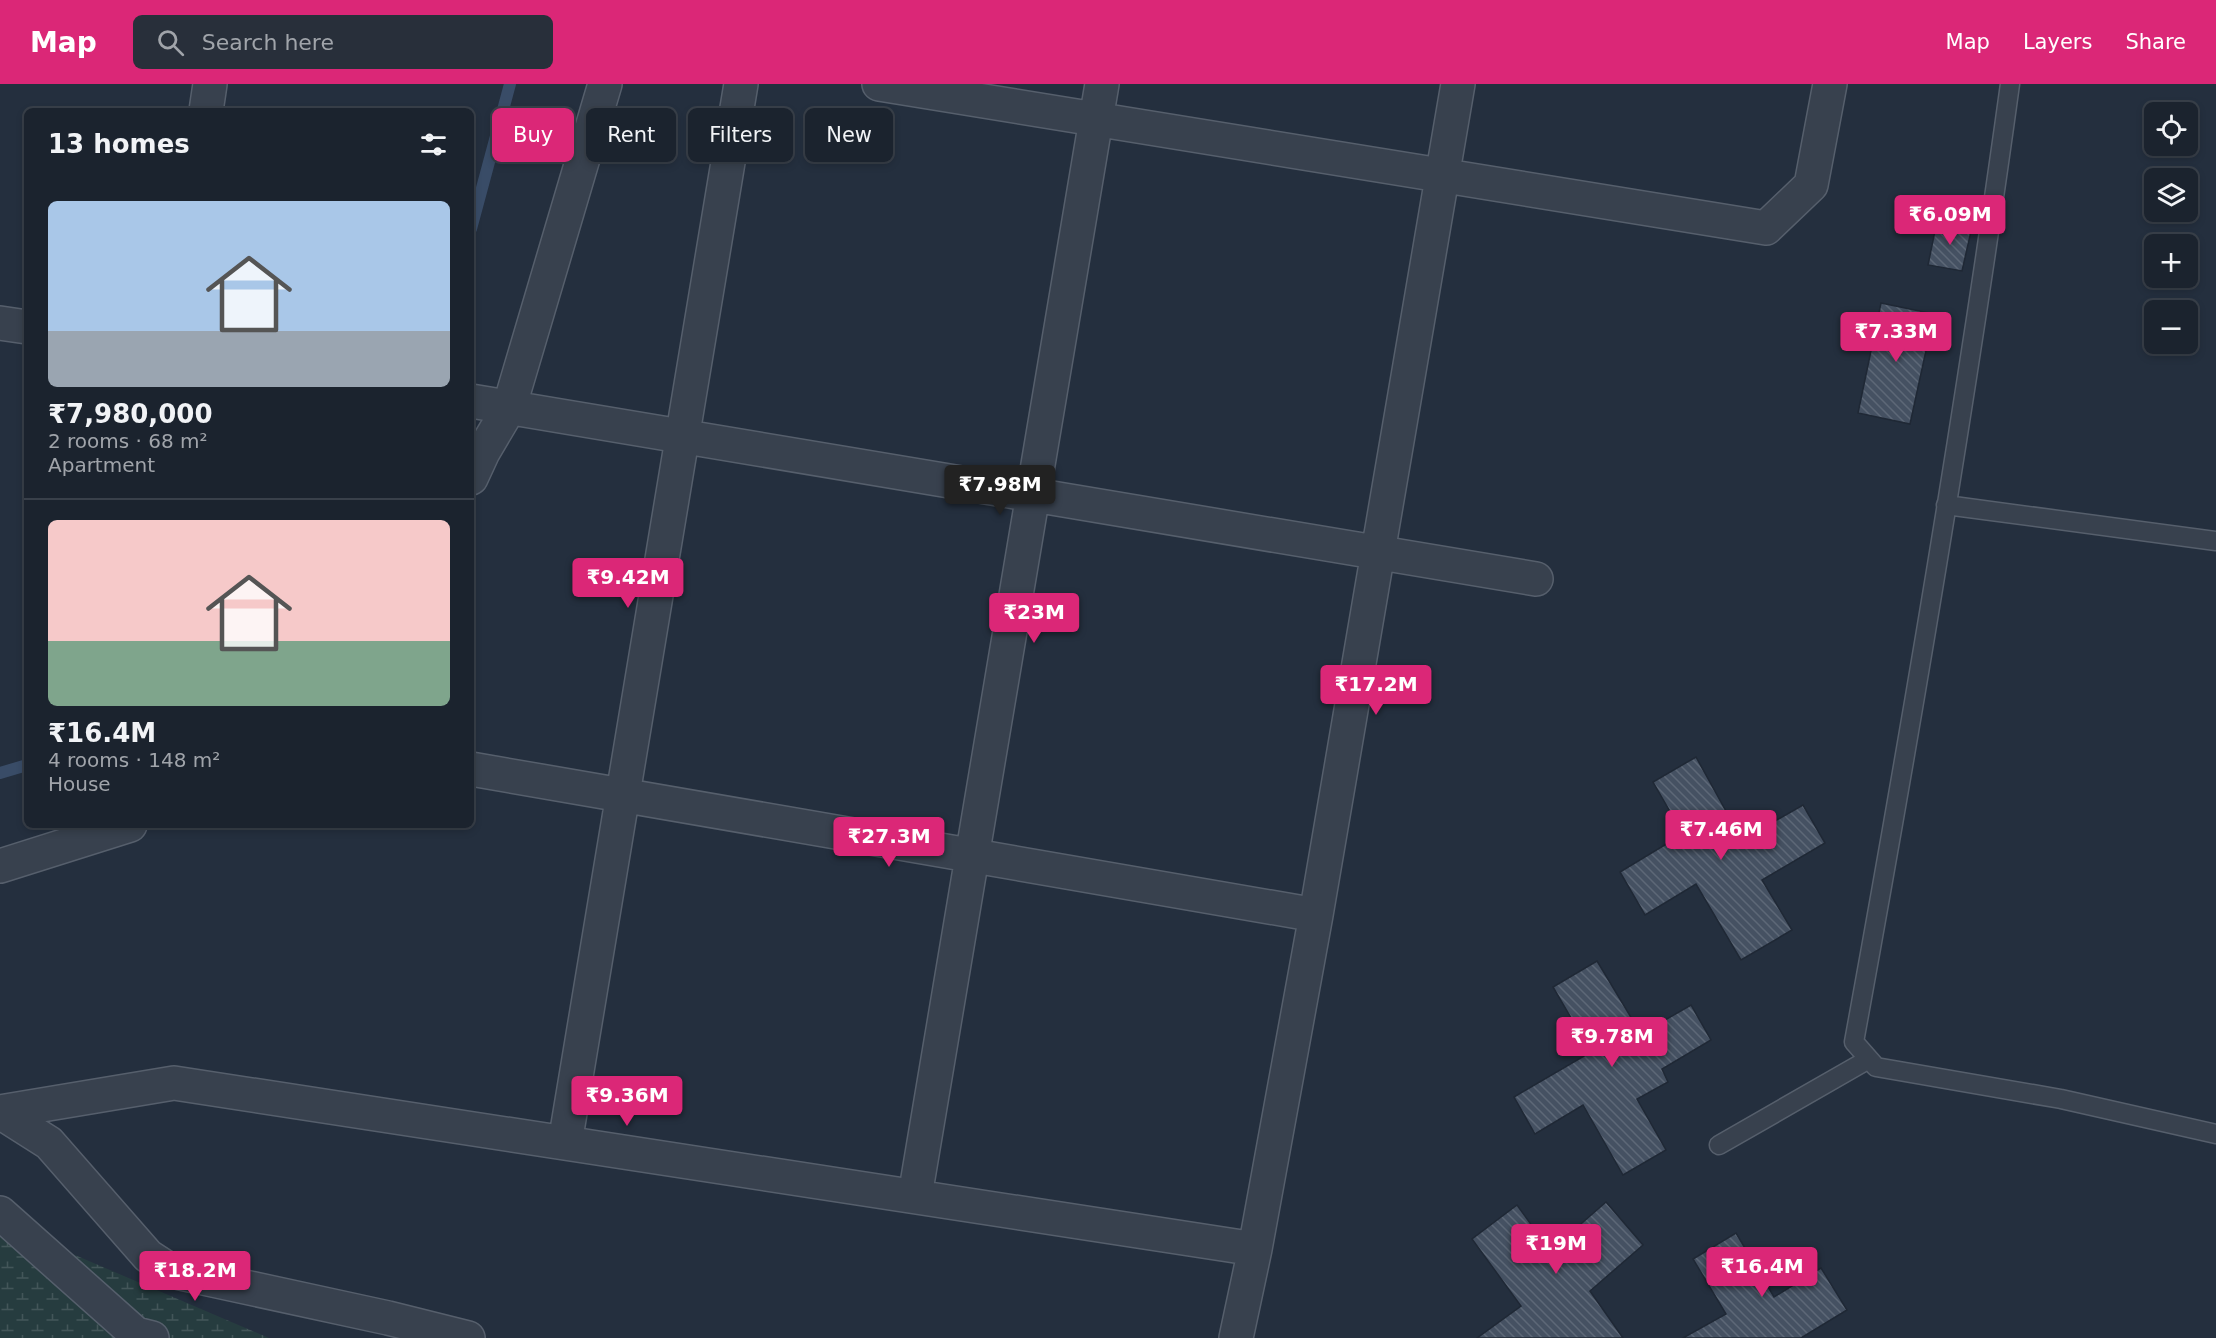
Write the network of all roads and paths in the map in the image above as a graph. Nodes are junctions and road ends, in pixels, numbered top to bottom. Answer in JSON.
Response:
{"nodes":[{"id":1,"x":210,"y":84,"type":"edge"},
{"id":2,"x":605,"y":84,"type":"edge"},
{"id":3,"x":741,"y":84,"type":"edge"},
{"id":4,"x":879,"y":84,"type":"edge"},
{"id":5,"x":1102,"y":84,"type":"edge"},
{"id":6,"x":1458,"y":84,"type":"edge"},
{"id":7,"x":1830,"y":84,"type":"edge"},
{"id":8,"x":2010,"y":84,"type":"edge"},
{"id":9,"x":206,"y":108,"type":"edge"},
{"id":10,"x":1096,"y":119,"type":"junction"},
{"id":11,"x":1442,"y":176,"type":"junction"},
{"id":12,"x":0,"y":323,"type":"edge"},
{"id":13,"x":24,"y":327,"type":"edge"},
{"id":14,"x":474,"y":401,"type":"edge"},
{"id":15,"x":509,"y":408,"type":"junction"},
{"id":16,"x":682,"y":437,"type":"junction"},
{"id":17,"x":474,"y":472,"type":"edge"},
{"id":18,"x":1033,"y":495,"type":"junction"},
{"id":19,"x":1946,"y":505,"type":"junction"},
{"id":20,"x":2216,"y":541,"type":"edge"},
{"id":21,"x":1378,"y":553,"type":"junction"},
{"id":22,"x":1536,"y":579,"type":"dead end"},
{"id":23,"x":474,"y":770,"type":"edge"},
{"id":24,"x":623,"y":797,"type":"junction"},
{"id":25,"x":120,"y":828,"type":"edge"},
{"id":26,"x":972,"y":857,"type":"junction"},
{"id":27,"x":0,"y":866,"type":"edge"},
{"id":28,"x":1316,"y":915,"type":"junction"},
{"id":29,"x":1869,"y":1059,"type":"junction"},
{"id":30,"x":0,"y":1112,"type":"edge"},
{"id":31,"x":2216,"y":1134,"type":"edge"},
{"id":32,"x":565,"y":1143,"type":"junction"},
{"id":33,"x":1719,"y":1145,"type":"dead end"},
{"id":34,"x":915,"y":1196,"type":"junction"},
{"id":35,"x":0,"y":1213,"type":"edge"},
{"id":36,"x":1255,"y":1249,"type":"junction"},
{"id":37,"x":152,"y":1338,"type":"edge"},
{"id":38,"x":468,"y":1338,"type":"edge"},
{"id":39,"x":1236,"y":1338,"type":"edge"}],
"edges":[{"from":1,"to":9,"type":"street"},
{"from":2,"to":15,"type":"street"},
{"from":3,"to":16,"type":"street"},
{"from":4,"to":10,"type":"street"},
{"from":5,"to":10,"type":"street"},
{"from":6,"to":11,"type":"street"},
{"from":7,"to":11,"type":"street"},
{"from":8,"to":19,"type":"lane"},
{"from":10,"to":11,"type":"street"},
{"from":10,"to":18,"type":"street"},
{"from":11,"to":21,"type":"street"},
{"from":12,"to":13,"type":"street"},
{"from":14,"to":15,"type":"street"},
{"from":15,"to":16,"type":"street"},
{"from":15,"to":17,"type":"street"},
{"from":16,"to":18,"type":"street"},
{"from":16,"to":24,"type":"street"},
{"from":18,"to":21,"type":"street"},
{"from":18,"to":26,"type":"street"},
{"from":19,"to":20,"type":"lane"},
{"from":19,"to":29,"type":"lane"},
{"from":21,"to":22,"type":"street"},
{"from":21,"to":28,"type":"street"},
{"from":23,"to":24,"type":"street"},
{"from":24,"to":26,"type":"street"},
{"from":24,"to":32,"type":"street"},
{"from":25,"to":27,"type":"street"},
{"from":26,"to":28,"type":"street"},
{"from":26,"to":34,"type":"street"},
{"from":28,"to":36,"type":"street"},
{"from":29,"to":31,"type":"lane"},
{"from":29,"to":33,"type":"lane"},
{"from":30,"to":32,"type":"street"},
{"from":30,"to":38,"type":"street"},
{"from":32,"to":34,"type":"street"},
{"from":34,"to":36,"type":"street"},
{"from":35,"to":37,"type":"street"},
{"from":36,"to":39,"type":"street"}]}
